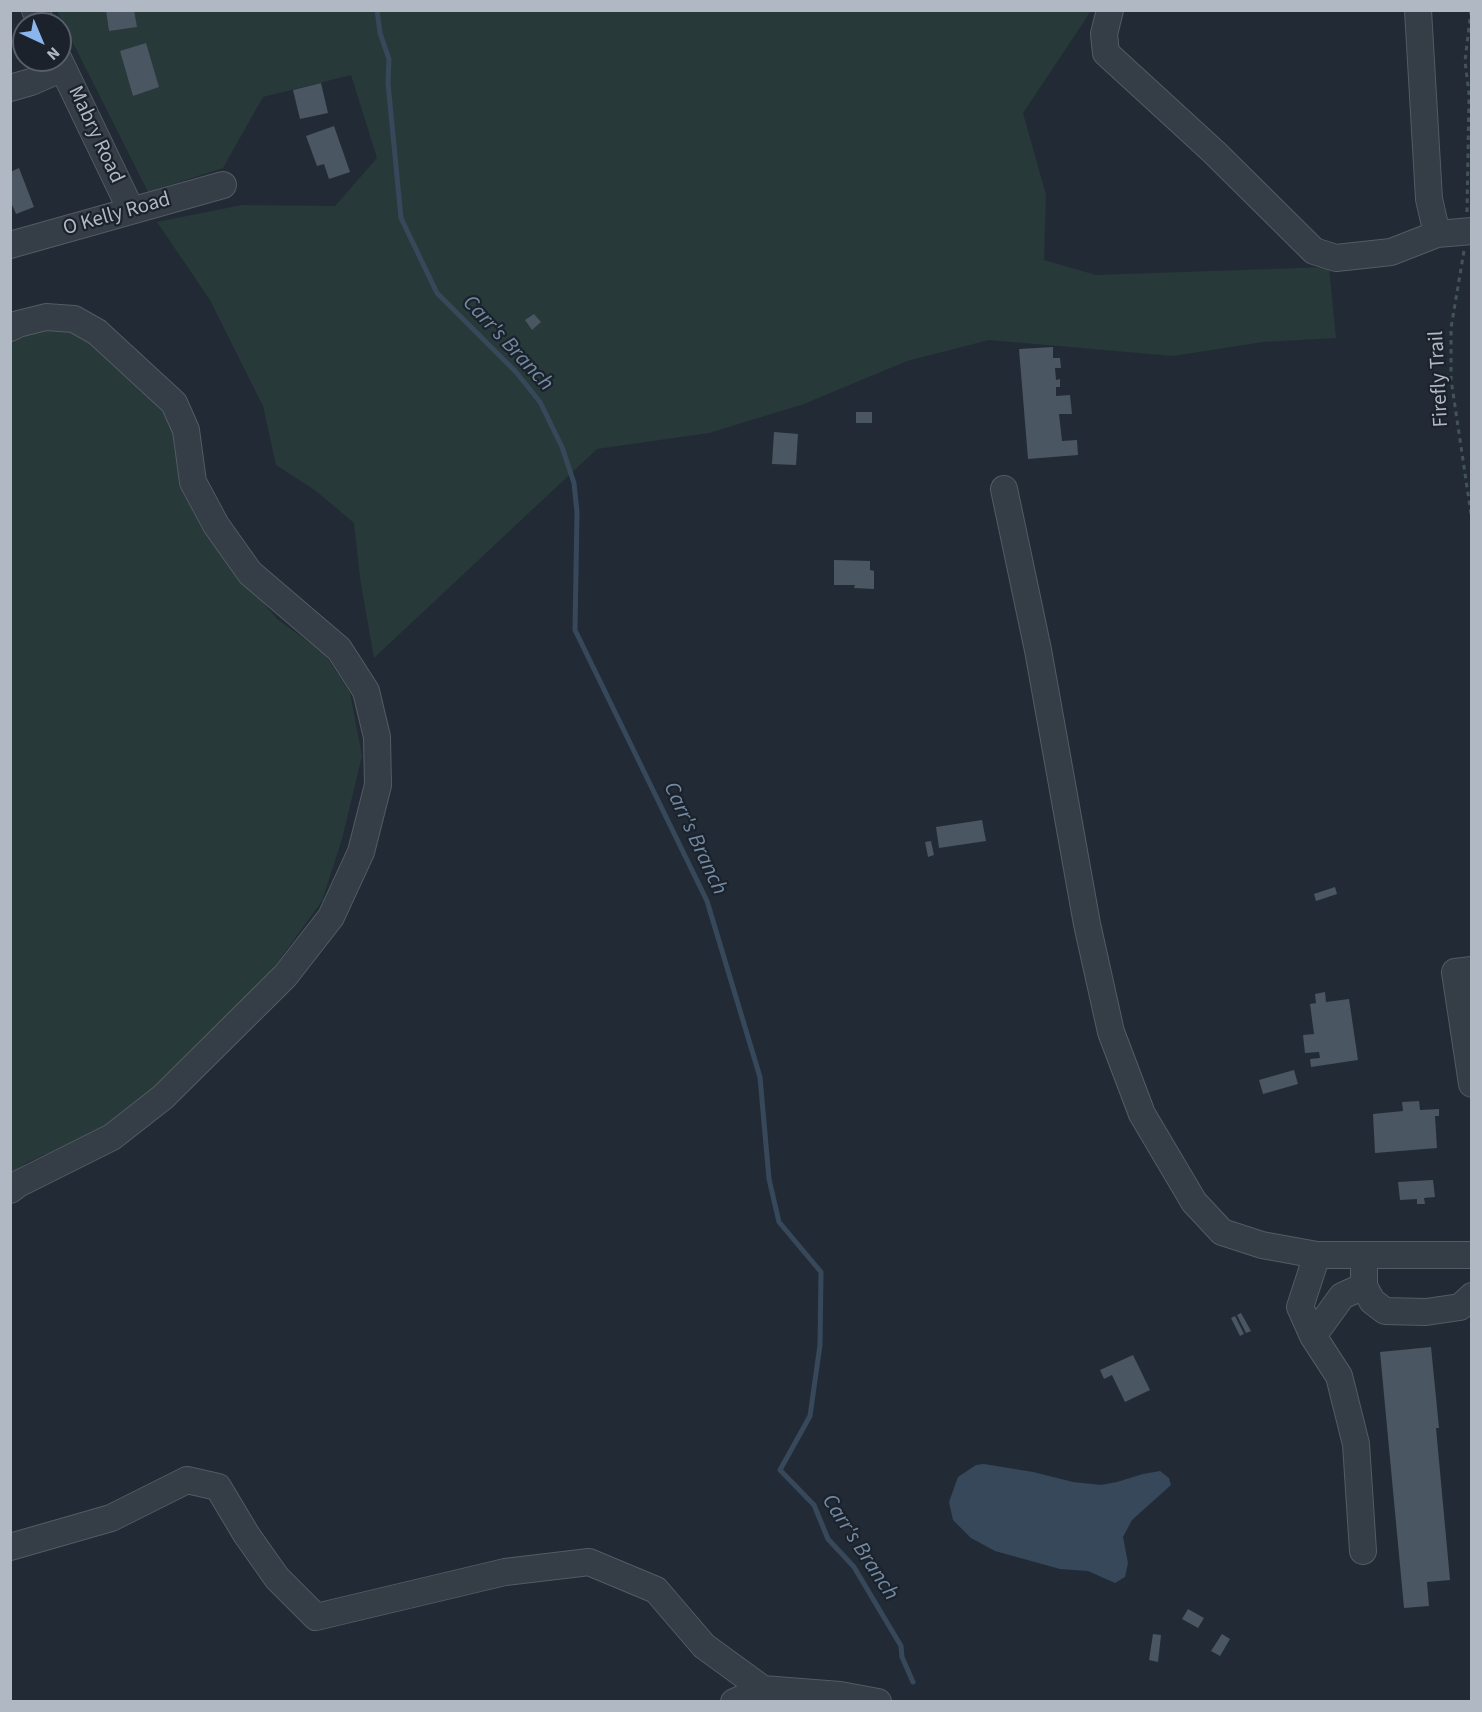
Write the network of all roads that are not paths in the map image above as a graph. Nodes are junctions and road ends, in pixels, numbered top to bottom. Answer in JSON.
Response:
{"nodes":[{"id":1,"x":1110,"y":10,"type":"edge"},
{"id":2,"x":1418,"y":10,"type":"edge"},
{"id":3,"x":48,"y":72,"type":"edge"},
{"id":4,"x":65,"y":72,"type":"edge"},
{"id":5,"x":10,"y":88,"type":"edge"},
{"id":6,"x":223,"y":185,"type":"dead end"},
{"id":7,"x":130,"y":210,"type":"junction"},
{"id":8,"x":1467,"y":233,"type":"edge"},
{"id":9,"x":1437,"y":234,"type":"junction"},
{"id":10,"x":10,"y":245,"type":"edge"},
{"id":11,"x":10,"y":328,"type":"edge"},
{"id":12,"x":1004,"y":489,"type":"dead end"},
{"id":13,"x":1472,"y":970,"type":"edge"},
{"id":14,"x":1472,"y":1084,"type":"edge"},
{"id":15,"x":10,"y":1190,"type":"edge"},
{"id":16,"x":1317,"y":1255,"type":"junction"},
{"id":17,"x":1365,"y":1255,"type":"junction"},
{"id":18,"x":1472,"y":1255,"type":"edge"},
{"id":19,"x":1364,"y":1286,"type":"junction"},
{"id":20,"x":1472,"y":1296,"type":"edge"},
{"id":21,"x":1313,"y":1336,"type":"junction"},
{"id":22,"x":10,"y":1547,"type":"edge"},
{"id":23,"x":1363,"y":1551,"type":"dead end"},
{"id":24,"x":763,"y":1689,"type":"junction"},
{"id":25,"x":734,"y":1701,"type":"edge"},
{"id":26,"x":878,"y":1701,"type":"edge"}],
"edges":[{"from":1,"to":9,"type":"street"},
{"from":2,"to":9,"type":"street"},
{"from":3,"to":5,"type":"street"},
{"from":4,"to":7,"type":"street","name":"Mabry Road"},
{"from":6,"to":7,"type":"street","name":"O Kelly Road"},
{"from":7,"to":10,"type":"street","name":"O Kelly Road"},
{"from":8,"to":9,"type":"street"},
{"from":11,"to":15,"type":"street"},
{"from":12,"to":16,"type":"street"},
{"from":13,"to":14,"type":"street"},
{"from":16,"to":17,"type":"street"},
{"from":16,"to":21,"type":"street"},
{"from":17,"to":18,"type":"street"},
{"from":17,"to":19,"type":"street"},
{"from":19,"to":20,"type":"street"},
{"from":19,"to":21,"type":"street"},
{"from":21,"to":23,"type":"street"},
{"from":22,"to":24,"type":"street"},
{"from":24,"to":25,"type":"street"},
{"from":24,"to":26,"type":"street"}]}
